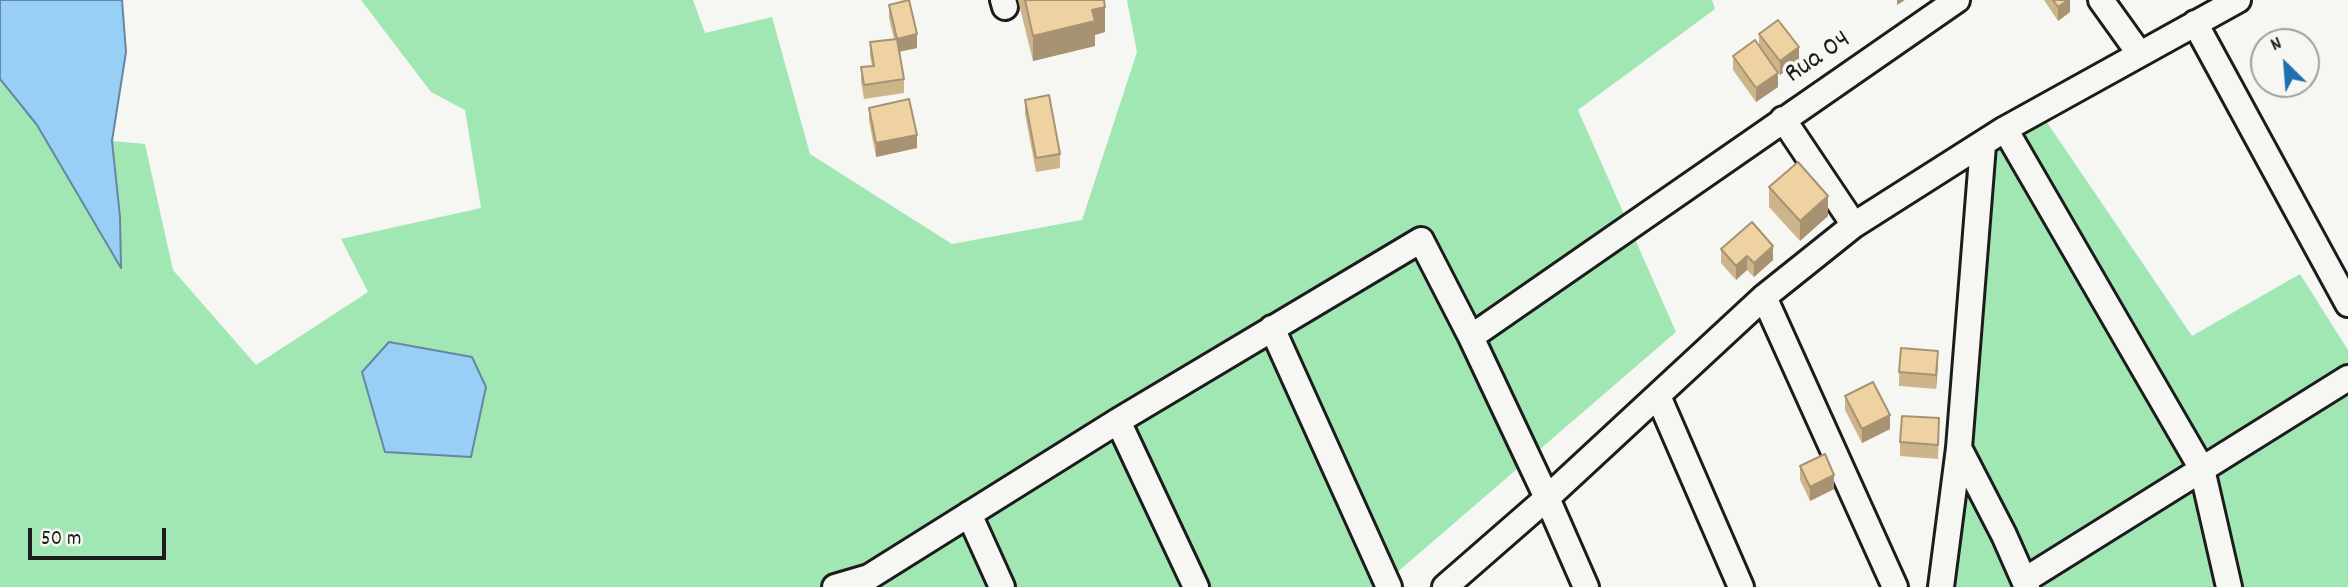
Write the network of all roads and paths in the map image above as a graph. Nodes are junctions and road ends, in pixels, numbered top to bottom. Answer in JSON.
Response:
{"nodes":[{"id":1,"x":1957,"y":0,"type":"edge"},
{"id":2,"x":2101,"y":0,"type":"edge"},
{"id":3,"x":2238,"y":0,"type":"edge"},
{"id":4,"x":2195,"y":23,"type":"junction"},
{"id":5,"x":2139,"y":53,"type":"junction"},
{"id":6,"x":1783,"y":119,"type":"junction"},
{"id":7,"x":2005,"y":129,"type":"junction"},
{"id":8,"x":1983,"y":145,"type":"junction"},
{"id":9,"x":1854,"y":225,"type":"junction"},
{"id":10,"x":1764,"y":297,"type":"junction"},
{"id":11,"x":2348,"y":304,"type":"edge"},
{"id":12,"x":1272,"y":328,"type":"junction"},
{"id":13,"x":1471,"y":337,"type":"junction"},
{"id":14,"x":2348,"y":378,"type":"edge"},
{"id":15,"x":1658,"y":396,"type":"junction"},
{"id":16,"x":1118,"y":421,"type":"junction"},
{"id":17,"x":1959,"y":448,"type":"junction"},
{"id":18,"x":2202,"y":469,"type":"junction"},
{"id":19,"x":1547,"y":498,"type":"junction"},
{"id":20,"x":969,"y":514,"type":"junction"},
{"id":21,"x":2026,"y":584,"type":"edge"},
{"id":22,"x":835,"y":587,"type":"edge"},
{"id":23,"x":1003,"y":587,"type":"edge"},
{"id":24,"x":1196,"y":587,"type":"edge"},
{"id":25,"x":1389,"y":587,"type":"edge"},
{"id":26,"x":1445,"y":587,"type":"edge"},
{"id":27,"x":1586,"y":587,"type":"edge"},
{"id":28,"x":1741,"y":587,"type":"edge"},
{"id":29,"x":1895,"y":587,"type":"edge"},
{"id":30,"x":1941,"y":587,"type":"edge"},
{"id":31,"x":2229,"y":587,"type":"edge"}],
"edges":[{"from":1,"to":6,"type":"street","name":"Rua 04"},
{"from":2,"to":5,"type":"street"},
{"from":3,"to":4,"type":"street"},
{"from":4,"to":5,"type":"street"},
{"from":4,"to":11,"type":"street"},
{"from":5,"to":7,"type":"street"},
{"from":6,"to":9,"type":"street"},
{"from":6,"to":13,"type":"street","name":"Rua 04"},
{"from":7,"to":8,"type":"street"},
{"from":7,"to":18,"type":"street"},
{"from":8,"to":9,"type":"street"},
{"from":8,"to":17,"type":"street"},
{"from":9,"to":10,"type":"street"},
{"from":10,"to":15,"type":"street"},
{"from":10,"to":29,"type":"street"},
{"from":12,"to":13,"type":"street"},
{"from":12,"to":16,"type":"street"},
{"from":12,"to":25,"type":"street"},
{"from":13,"to":19,"type":"street"},
{"from":14,"to":18,"type":"street"},
{"from":15,"to":19,"type":"street"},
{"from":15,"to":28,"type":"street"},
{"from":16,"to":20,"type":"street"},
{"from":16,"to":24,"type":"street"},
{"from":17,"to":21,"type":"street"},
{"from":17,"to":30,"type":"street"},
{"from":18,"to":21,"type":"street"},
{"from":18,"to":31,"type":"street"},
{"from":19,"to":26,"type":"street"},
{"from":19,"to":27,"type":"street"},
{"from":20,"to":22,"type":"street"},
{"from":20,"to":23,"type":"street"}]}
